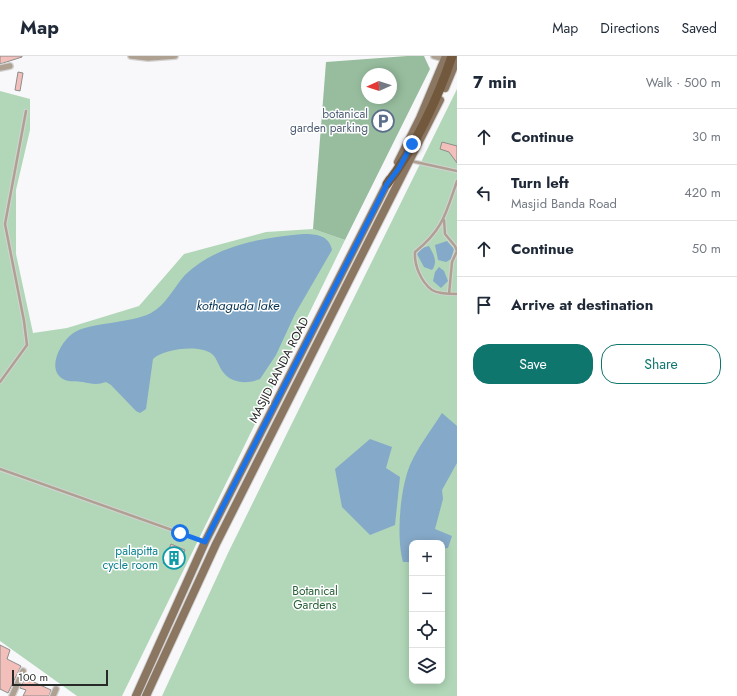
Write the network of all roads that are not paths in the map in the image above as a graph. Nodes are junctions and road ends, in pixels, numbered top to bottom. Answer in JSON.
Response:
{"nodes":[{"id":1,"x":131,"y":56,"type":"edge"},
{"id":2,"x":175,"y":56,"type":"edge"},
{"id":3,"x":434,"y":56,"type":"edge"},
{"id":4,"x":448,"y":57,"type":"edge"},
{"id":5,"x":457,"y":59,"type":"edge"},
{"id":6,"x":10,"y":66,"type":"dead end"},
{"id":7,"x":0,"y":68,"type":"edge"},
{"id":8,"x":26,"y":111,"type":"dead end"},
{"id":9,"x":410,"y":161,"type":"junction"},
{"id":10,"x":457,"y":171,"type":"edge"},
{"id":11,"x":457,"y":181,"type":"edge"},
{"id":12,"x":387,"y":184,"type":"junction"},
{"id":13,"x":444,"y":220,"type":"junction"},
{"id":14,"x":449,"y":294,"type":"junction"},
{"id":15,"x":457,"y":294,"type":"edge"},
{"id":16,"x":0,"y":382,"type":"edge"},
{"id":17,"x":0,"y":469,"type":"edge"},
{"id":18,"x":205,"y":542,"type":"junction"},
{"id":19,"x":23,"y":671,"type":"dead end"},
{"id":20,"x":56,"y":689,"type":"dead end"},
{"id":21,"x":12,"y":696,"type":"edge"},
{"id":22,"x":53,"y":696,"type":"edge"},
{"id":23,"x":136,"y":696,"type":"edge"},
{"id":24,"x":146,"y":696,"type":"edge"}],
"edges":[{"from":1,"to":2,"type":"street"},
{"from":3,"to":4,"type":"street"},
{"from":4,"to":12,"type":"main road","name":"MASJID BANDA ROAD"},
{"from":4,"to":12,"type":"main road"},
{"from":5,"to":9,"type":"main road","name":"MASJID BANDA ROAD"},
{"from":6,"to":7,"type":"street"},
{"from":8,"to":16,"type":"lane"},
{"from":9,"to":10,"type":"lane"},
{"from":9,"to":24,"type":"main road","name":"MASJID BANDA ROAD"},
{"from":11,"to":13,"type":"lane"},
{"from":12,"to":18,"type":"main road","name":"MASJID BANDA ROAD"},
{"from":13,"to":14,"type":"lane"},
{"from":13,"to":14,"type":"lane"},
{"from":14,"to":15,"type":"lane"},
{"from":17,"to":18,"type":"lane"},
{"from":18,"to":23,"type":"main road","name":"MASJID BANDA ROAD"},
{"from":19,"to":21,"type":"street"},
{"from":20,"to":22,"type":"street"}]}
